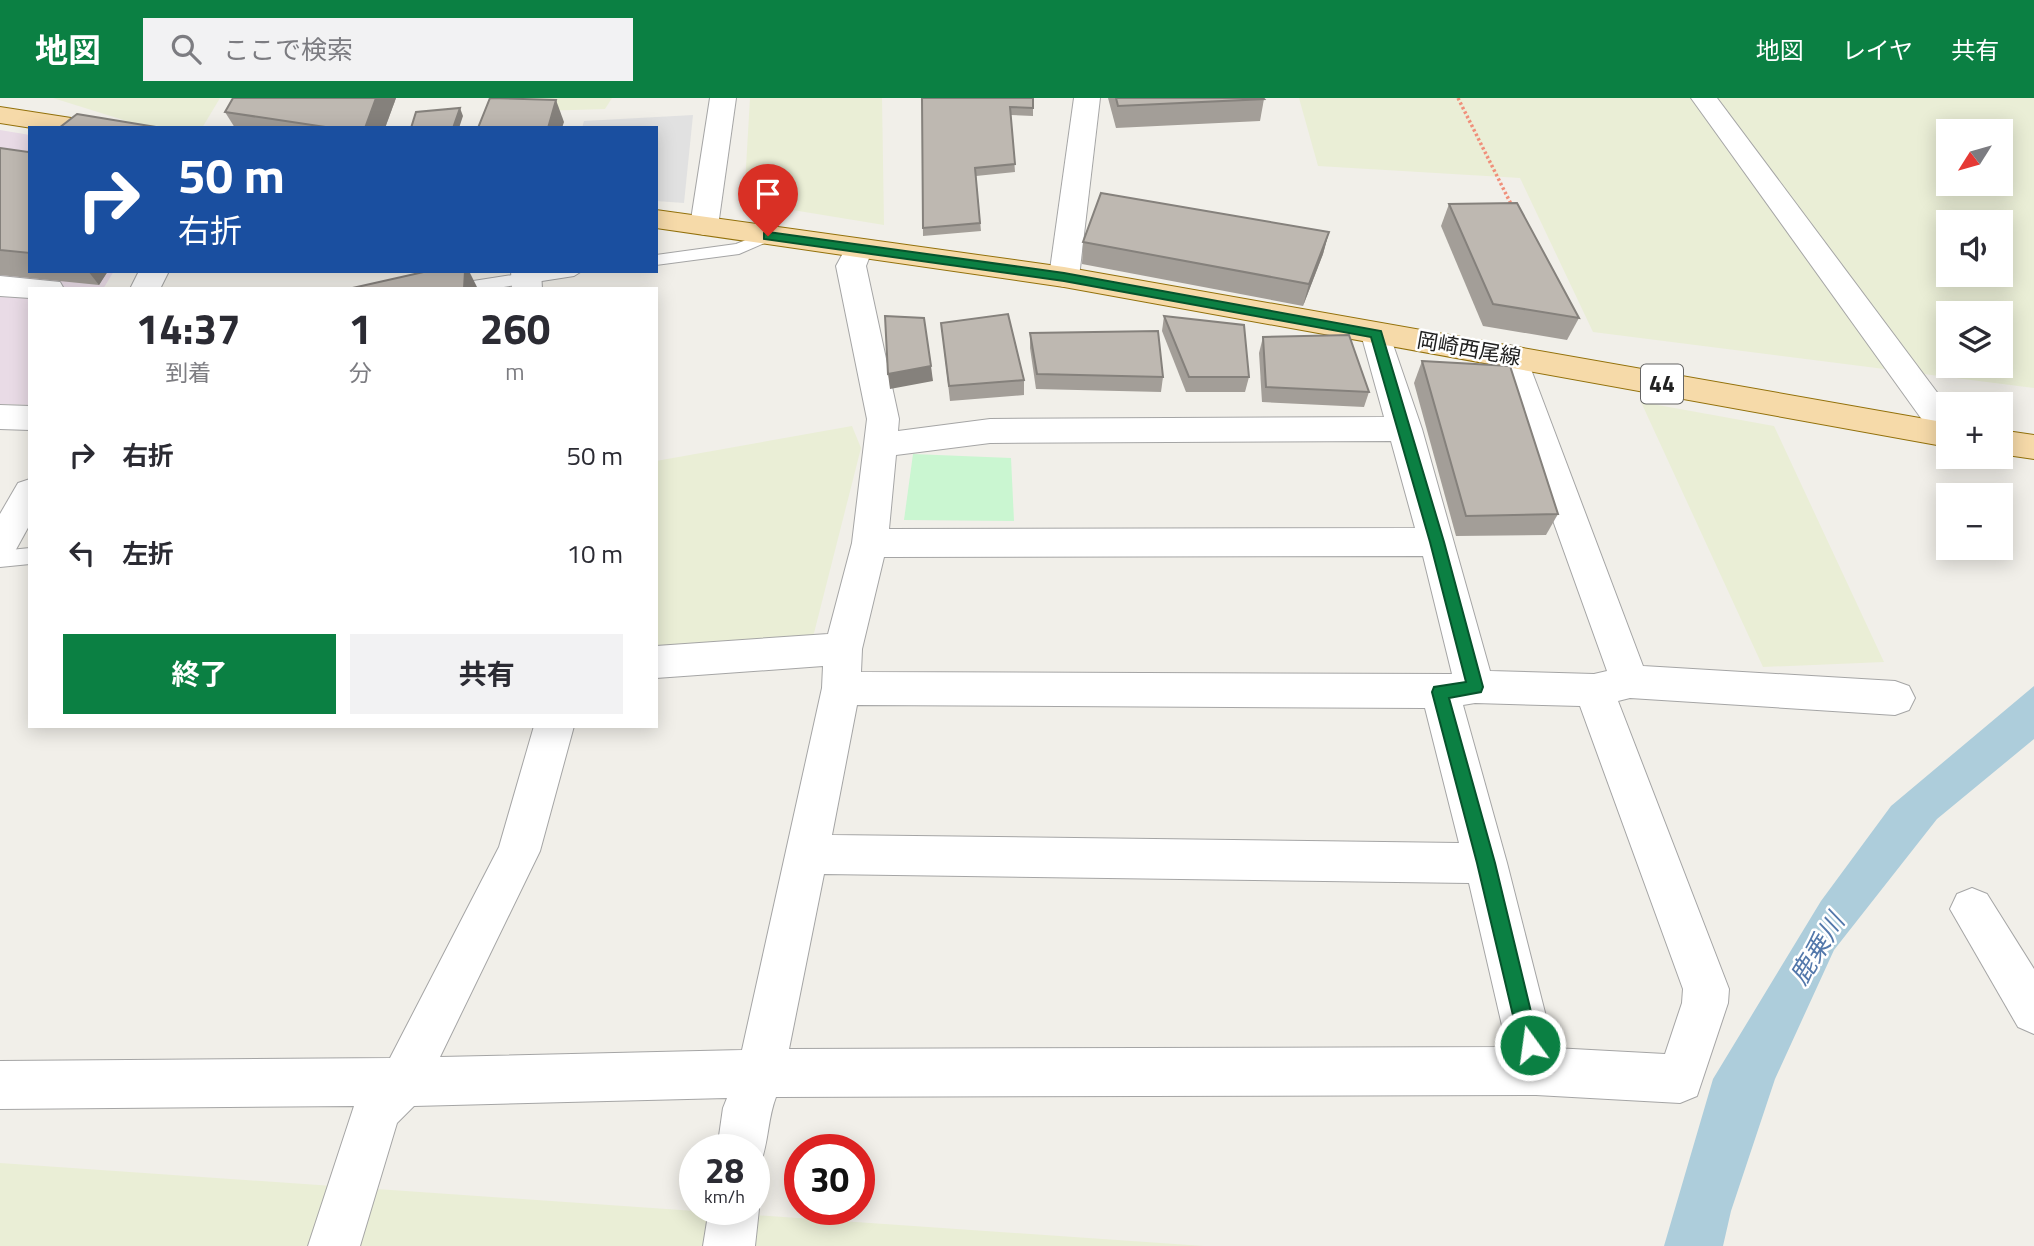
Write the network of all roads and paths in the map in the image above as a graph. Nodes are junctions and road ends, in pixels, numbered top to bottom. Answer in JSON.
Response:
{"nodes":[{"id":1,"x":723,"y":98,"type":"edge"},
{"id":2,"x":1087,"y":98,"type":"edge"},
{"id":3,"x":1458,"y":98,"type":"edge"},
{"id":4,"x":1704,"y":98,"type":"edge"},
{"id":5,"x":0,"y":115,"type":"edge"},
{"id":6,"x":71,"y":126,"type":"edge"},
{"id":7,"x":1514,"y":210,"type":"edge"},
{"id":8,"x":658,"y":219,"type":"edge"},
{"id":9,"x":704,"y":226,"type":"junction"},
{"id":10,"x":768,"y":236,"type":"junction"},
{"id":11,"x":859,"y":248,"type":"junction"},
{"id":12,"x":658,"y":260,"type":"edge"},
{"id":13,"x":562,"y":273,"type":"edge"},
{"id":14,"x":1064,"y":277,"type":"junction"},
{"id":15,"x":526,"y":279,"type":"edge"},
{"id":16,"x":0,"y":286,"type":"edge"},
{"id":17,"x":468,"y":287,"type":"edge"},
{"id":18,"x":28,"y":288,"type":"edge"},
{"id":19,"x":1376,"y":334,"type":"junction"},
{"id":20,"x":1510,"y":356,"type":"junction"},
{"id":21,"x":1936,"y":417,"type":"edge"},
{"id":22,"x":0,"y":418,"type":"edge"},
{"id":23,"x":28,"y":418,"type":"edge"},
{"id":24,"x":1405,"y":429,"type":"junction"},
{"id":25,"x":1936,"y":431,"type":"edge"},
{"id":26,"x":2013,"y":444,"type":"edge"},
{"id":27,"x":880,"y":445,"type":"junction"},
{"id":28,"x":2034,"y":447,"type":"edge"},
{"id":29,"x":28,"y":496,"type":"edge"},
{"id":30,"x":1437,"y":542,"type":"junction"},
{"id":31,"x":870,"y":543,"type":"junction"},
{"id":32,"x":0,"y":545,"type":"edge"},
{"id":33,"x":28,"y":556,"type":"edge"},
{"id":34,"x":0,"y":559,"type":"edge"},
{"id":35,"x":842,"y":649,"type":"junction"},
{"id":36,"x":658,"y":662,"type":"edge"},
{"id":37,"x":1612,"y":686,"type":"junction"},
{"id":38,"x":841,"y":688,"type":"junction"},
{"id":39,"x":1457,"y":690,"type":"junction"},
{"id":40,"x":1895,"y":698,"type":"dead end"},
{"id":41,"x":553,"y":728,"type":"edge"},
{"id":42,"x":805,"y":854,"type":"junction"},
{"id":43,"x":1486,"y":863,"type":"junction"},
{"id":44,"x":1972,"y":909,"type":"dead end"},
{"id":45,"x":2034,"y":1011,"type":"edge"},
{"id":46,"x":1536,"y":1071,"type":"junction"},
{"id":47,"x":761,"y":1073,"type":"junction"},
{"id":48,"x":403,"y":1082,"type":"junction"},
{"id":49,"x":0,"y":1085,"type":"edge"},
{"id":50,"x":744,"y":1134,"type":"edge"},
{"id":51,"x":732,"y":1225,"type":"edge"},
{"id":52,"x":334,"y":1246,"type":"edge"},
{"id":53,"x":729,"y":1246,"type":"edge"}],
"edges":[{"from":1,"to":9,"type":"street"},
{"from":2,"to":14,"type":"street"},
{"from":3,"to":7,"type":"path"},
{"from":4,"to":21,"type":"street"},
{"from":5,"to":6,"type":"main road"},
{"from":8,"to":9,"type":"main road","name":"岡崎西尾線","number":"44"},
{"from":9,"to":10,"type":"main road","name":"岡崎西尾線","number":"44"},
{"from":10,"to":11,"type":"main road","name":"岡崎西尾線","number":"44"},
{"from":10,"to":12,"type":"lane"},
{"from":11,"to":14,"type":"main road","name":"岡崎西尾線","number":"44"},
{"from":11,"to":27,"type":"street"},
{"from":13,"to":15,"type":"lane"},
{"from":14,"to":19,"type":"main road","name":"岡崎西尾線","number":"44"},
{"from":15,"to":17,"type":"lane"},
{"from":16,"to":18,"type":"street"},
{"from":19,"to":20,"type":"main road","name":"岡崎西尾線","number":"44"},
{"from":19,"to":24,"type":"street"},
{"from":20,"to":25,"type":"main road","name":"岡崎西尾線","number":"44"},
{"from":20,"to":37,"type":"street"},
{"from":22,"to":23,"type":"street"},
{"from":24,"to":27,"type":"street"},
{"from":24,"to":30,"type":"street"},
{"from":26,"to":28,"type":"main road"},
{"from":27,"to":31,"type":"street"},
{"from":29,"to":32,"type":"street"},
{"from":30,"to":31,"type":"street"},
{"from":30,"to":39,"type":"street"},
{"from":31,"to":35,"type":"street"},
{"from":33,"to":34,"type":"lane"},
{"from":35,"to":36,"type":"street"},
{"from":35,"to":38,"type":"street"},
{"from":37,"to":39,"type":"street"},
{"from":37,"to":40,"type":"street"},
{"from":37,"to":46,"type":"street"},
{"from":38,"to":39,"type":"street"},
{"from":38,"to":42,"type":"street"},
{"from":39,"to":43,"type":"street"},
{"from":41,"to":48,"type":"street"},
{"from":42,"to":43,"type":"street"},
{"from":42,"to":47,"type":"street"},
{"from":43,"to":46,"type":"street"},
{"from":44,"to":45,"type":"street"},
{"from":46,"to":47,"type":"street"},
{"from":47,"to":48,"type":"street"},
{"from":47,"to":50,"type":"street"},
{"from":48,"to":49,"type":"street"},
{"from":48,"to":52,"type":"street"},
{"from":51,"to":53,"type":"street"}]}
